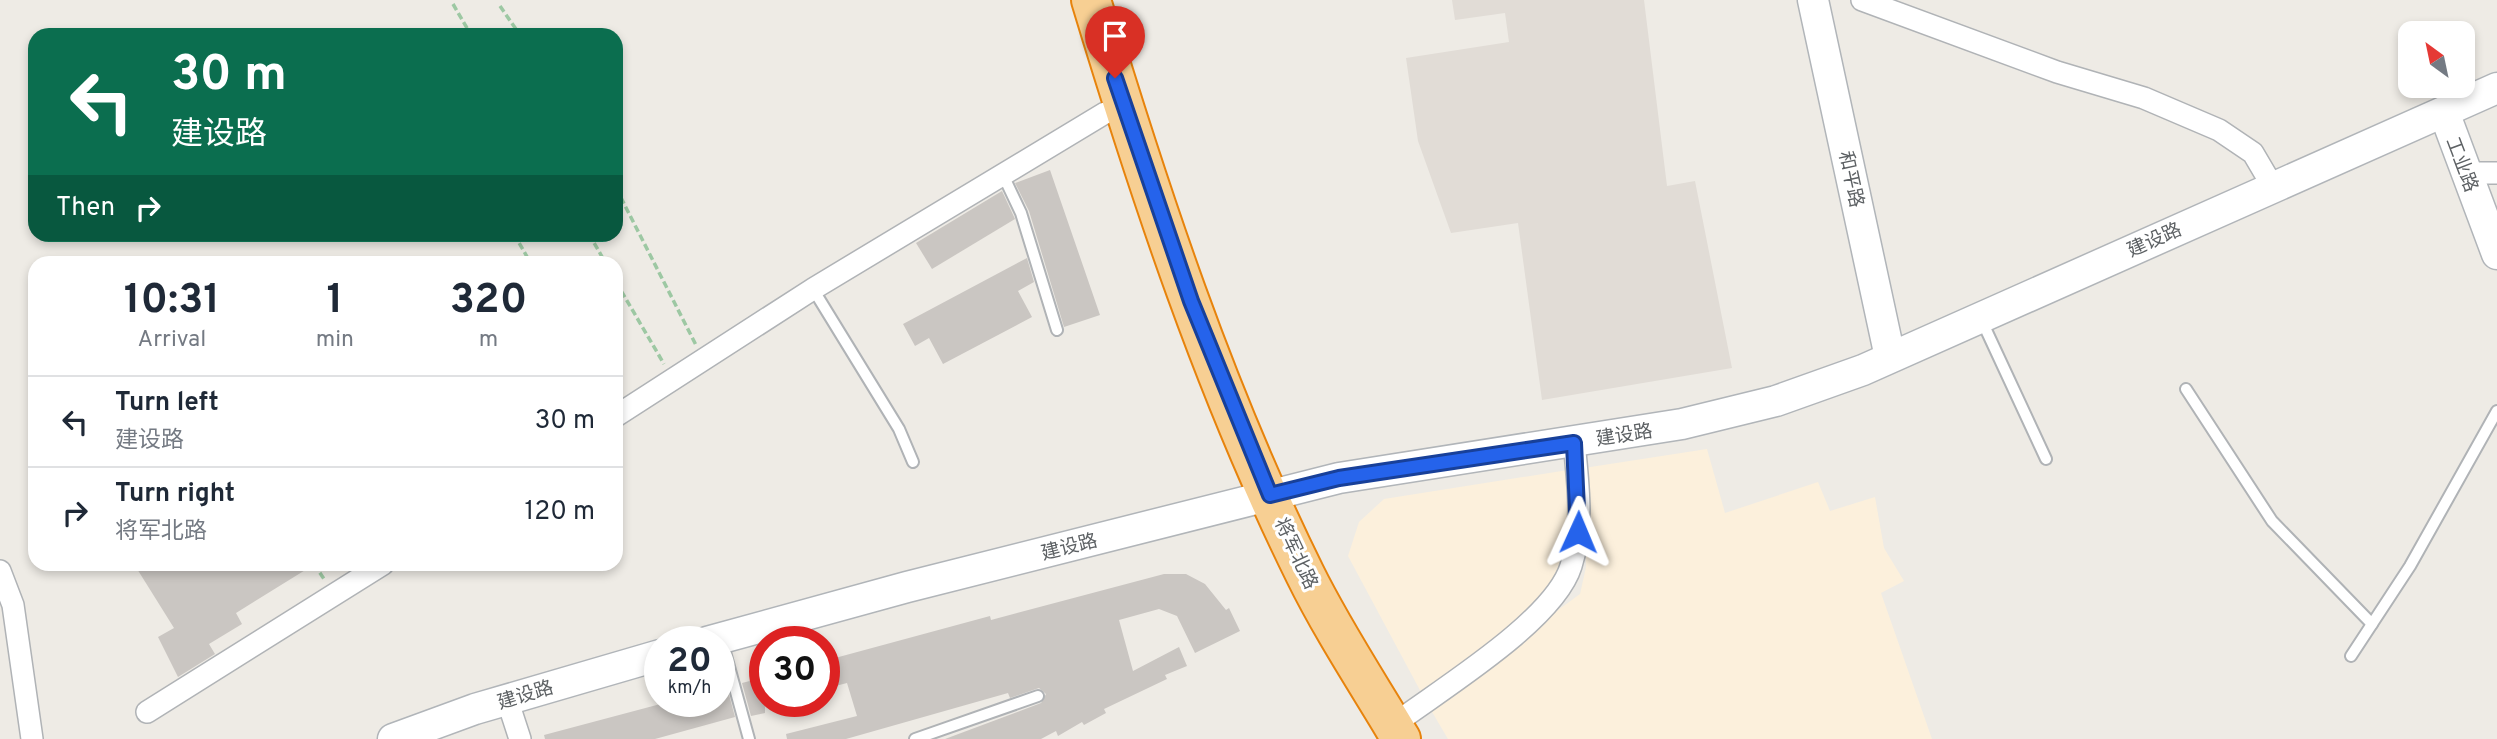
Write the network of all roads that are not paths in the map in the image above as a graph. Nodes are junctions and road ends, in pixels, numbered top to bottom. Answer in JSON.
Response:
{"nodes":[{"id":1,"x":1070,"y":0,"type":"edge"},
{"id":2,"x":1091,"y":0,"type":"edge"},
{"id":3,"x":1813,"y":0,"type":"edge"},
{"id":4,"x":1863,"y":0,"type":"edge"},
{"id":5,"x":2497,"y":88,"type":"edge"},
{"id":6,"x":2444,"y":112,"type":"junction"},
{"id":7,"x":1105,"y":113,"type":"junction"},
{"id":8,"x":2467,"y":173,"type":"junction"},
{"id":9,"x":2497,"y":173,"type":"edge"},
{"id":10,"x":1003,"y":175,"type":"junction"},
{"id":11,"x":2273,"y":187,"type":"junction"},
{"id":12,"x":2497,"y":254,"type":"edge"},
{"id":13,"x":813,"y":289,"type":"junction"},
{"id":14,"x":1979,"y":317,"type":"junction"},
{"id":15,"x":1057,"y":330,"type":"dead end"},
{"id":16,"x":1890,"y":357,"type":"junction"},
{"id":17,"x":2186,"y":390,"type":"dead end"},
{"id":18,"x":623,"y":411,"type":"edge"},
{"id":19,"x":2497,"y":411,"type":"edge"},
{"id":20,"x":1574,"y":443,"type":"junction"},
{"id":21,"x":2046,"y":459,"type":"dead end"},
{"id":22,"x":913,"y":462,"type":"dead end"},
{"id":23,"x":1261,"y":498,"type":"junction"},
{"id":24,"x":0,"y":571,"type":"edge"},
{"id":25,"x":372,"y":571,"type":"edge"},
{"id":26,"x":2372,"y":624,"type":"junction"},
{"id":27,"x":735,"y":634,"type":"edge"},
{"id":28,"x":2351,"y":656,"type":"dead end"},
{"id":29,"x":644,"y":660,"type":"edge"},
{"id":30,"x":1038,"y":696,"type":"dead end"},
{"id":31,"x":507,"y":699,"type":"junction"},
{"id":32,"x":735,"y":699,"type":"edge"},
{"id":33,"x":147,"y":712,"type":"dead end"},
{"id":34,"x":1390,"y":734,"type":"edge"},
{"id":35,"x":32,"y":739,"type":"edge"},
{"id":36,"x":393,"y":739,"type":"edge"},
{"id":37,"x":520,"y":739,"type":"edge"},
{"id":38,"x":749,"y":739,"type":"edge"},
{"id":39,"x":915,"y":739,"type":"edge"}],
"edges":[{"from":1,"to":7,"type":"highway","name":"将军北路"},
{"from":2,"to":23,"type":"highway","name":"将军北路"},
{"from":3,"to":16,"type":"street","name":"和平路"},
{"from":4,"to":11,"type":"street"},
{"from":5,"to":6,"type":"street","name":"建设路"},
{"from":6,"to":8,"type":"street","name":"工业路"},
{"from":6,"to":11,"type":"street","name":"建设路"},
{"from":7,"to":10,"type":"street"},
{"from":7,"to":23,"type":"highway","name":"将军北路"},
{"from":8,"to":9,"type":"street"},
{"from":8,"to":12,"type":"street","name":"工业路"},
{"from":10,"to":13,"type":"street"},
{"from":10,"to":15,"type":"lane"},
{"from":11,"to":14,"type":"street","name":"建设路"},
{"from":13,"to":18,"type":"street"},
{"from":13,"to":22,"type":"lane"},
{"from":14,"to":16,"type":"street","name":"建设路"},
{"from":14,"to":21,"type":"lane"},
{"from":16,"to":20,"type":"street","name":"建设路"},
{"from":17,"to":26,"type":"lane"},
{"from":19,"to":26,"type":"lane"},
{"from":20,"to":23,"type":"street","name":"建设路"},
{"from":20,"to":34,"type":"street"},
{"from":23,"to":27,"type":"street","name":"建设路"},
{"from":23,"to":34,"type":"highway","name":"将军北路"},
{"from":24,"to":35,"type":"street"},
{"from":25,"to":33,"type":"street"},
{"from":26,"to":28,"type":"lane"},
{"from":29,"to":31,"type":"street","name":"建设路"},
{"from":30,"to":39,"type":"lane"},
{"from":31,"to":36,"type":"street","name":"建设路"},
{"from":31,"to":37,"type":"street"},
{"from":32,"to":38,"type":"lane"}]}
